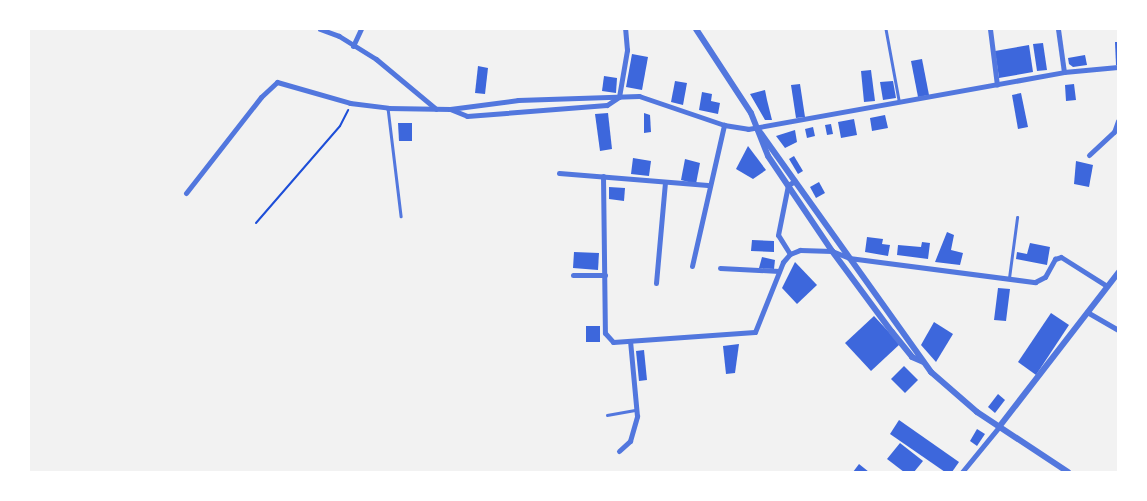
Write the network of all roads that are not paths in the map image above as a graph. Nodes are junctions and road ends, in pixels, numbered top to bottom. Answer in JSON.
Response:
{"nodes":[{"id":1,"x":320,"y":29,"type":"edge"},
{"id":2,"x":361,"y":29,"type":"edge"},
{"id":3,"x":625,"y":29,"type":"edge"},
{"id":4,"x":696,"y":29,"type":"edge"},
{"id":5,"x":886,"y":29,"type":"edge"},
{"id":6,"x":990,"y":29,"type":"edge"},
{"id":7,"x":1058,"y":29,"type":"edge"},
{"id":8,"x":353,"y":46,"type":"junction"},
{"id":9,"x":1118,"y":66,"type":"edge"},
{"id":10,"x":1064,"y":72,"type":"junction"},
{"id":11,"x":998,"y":85,"type":"junction"},
{"id":12,"x":619,"y":97,"type":"junction"},
{"id":13,"x":899,"y":102,"type":"junction"},
{"id":14,"x":388,"y":108,"type":"junction"},
{"id":15,"x":436,"y":109,"type":"junction"},
{"id":16,"x":450,"y":109,"type":"junction"},
{"id":17,"x":1118,"y":121,"type":"edge"},
{"id":18,"x":724,"y":125,"type":"junction"},
{"id":19,"x":757,"y":128,"type":"junction"},
{"id":20,"x":1089,"y":155,"type":"dead end"},
{"id":21,"x":559,"y":173,"type":"dead end"},
{"id":22,"x":603,"y":176,"type":"junction"},
{"id":23,"x":795,"y":181,"type":"junction"},
{"id":24,"x":666,"y":183,"type":"junction"},
{"id":25,"x":708,"y":185,"type":"junction"},
{"id":26,"x":788,"y":186,"type":"junction"},
{"id":27,"x":186,"y":193,"type":"dead end"},
{"id":28,"x":401,"y":216,"type":"dead end"},
{"id":29,"x":1017,"y":218,"type":"dead end"},
{"id":30,"x":832,"y":251,"type":"junction"},
{"id":31,"x":790,"y":254,"type":"junction"},
{"id":32,"x":849,"y":258,"type":"junction"},
{"id":33,"x":692,"y":266,"type":"dead end"},
{"id":34,"x":720,"y":268,"type":"dead end"},
{"id":35,"x":779,"y":271,"type":"junction"},
{"id":36,"x":1118,"y":273,"type":"edge"},
{"id":37,"x":573,"y":275,"type":"dead end"},
{"id":38,"x":605,"y":275,"type":"junction"},
{"id":39,"x":1009,"y":278,"type":"junction"},
{"id":40,"x":656,"y":283,"type":"dead end"},
{"id":41,"x":1107,"y":286,"type":"junction"},
{"id":42,"x":1087,"y":312,"type":"junction"},
{"id":43,"x":1118,"y":330,"type":"edge"},
{"id":44,"x":630,"y":342,"type":"junction"},
{"id":45,"x":923,"y":362,"type":"junction"},
{"id":46,"x":637,"y":410,"type":"junction"},
{"id":47,"x":607,"y":415,"type":"dead end"},
{"id":48,"x":999,"y":426,"type":"junction"},
{"id":49,"x":619,"y":451,"type":"dead end"},
{"id":50,"x":962,"y":472,"type":"edge"},
{"id":51,"x":1068,"y":472,"type":"edge"}],
"edges":[{"from":1,"to":8,"type":"street"},
{"from":2,"to":8,"type":"street"},
{"from":3,"to":12,"type":"street"},
{"from":4,"to":19,"type":"street"},
{"from":5,"to":13,"type":"lane"},
{"from":6,"to":11,"type":"street"},
{"from":7,"to":10,"type":"street"},
{"from":8,"to":15,"type":"street"},
{"from":9,"to":10,"type":"street"},
{"from":10,"to":11,"type":"street"},
{"from":11,"to":13,"type":"street"},
{"from":12,"to":16,"type":"street"},
{"from":12,"to":16,"type":"street"},
{"from":12,"to":18,"type":"street"},
{"from":13,"to":19,"type":"street"},
{"from":14,"to":15,"type":"street"},
{"from":14,"to":27,"type":"street"},
{"from":14,"to":28,"type":"lane"},
{"from":15,"to":16,"type":"street"},
{"from":17,"to":20,"type":"street"},
{"from":18,"to":19,"type":"street"},
{"from":18,"to":25,"type":"street"},
{"from":19,"to":23,"type":"street"},
{"from":19,"to":26,"type":"street"},
{"from":21,"to":22,"type":"street"},
{"from":22,"to":24,"type":"street"},
{"from":22,"to":38,"type":"street"},
{"from":23,"to":26,"type":"street"},
{"from":23,"to":32,"type":"street"},
{"from":24,"to":25,"type":"street"},
{"from":24,"to":40,"type":"street"},
{"from":25,"to":33,"type":"street"},
{"from":26,"to":30,"type":"street"},
{"from":26,"to":31,"type":"street"},
{"from":29,"to":39,"type":"lane"},
{"from":30,"to":31,"type":"street"},
{"from":30,"to":32,"type":"street"},
{"from":30,"to":45,"type":"street"},
{"from":31,"to":35,"type":"street"},
{"from":32,"to":39,"type":"street"},
{"from":32,"to":45,"type":"street"},
{"from":34,"to":35,"type":"street"},
{"from":35,"to":44,"type":"street"},
{"from":36,"to":41,"type":"street"},
{"from":37,"to":38,"type":"street"},
{"from":38,"to":44,"type":"street"},
{"from":39,"to":41,"type":"street"},
{"from":41,"to":42,"type":"street"},
{"from":42,"to":43,"type":"street"},
{"from":42,"to":48,"type":"street"},
{"from":44,"to":46,"type":"street"},
{"from":45,"to":48,"type":"street"},
{"from":46,"to":47,"type":"lane"},
{"from":46,"to":49,"type":"street"},
{"from":48,"to":50,"type":"street"},
{"from":48,"to":51,"type":"street"}]}
